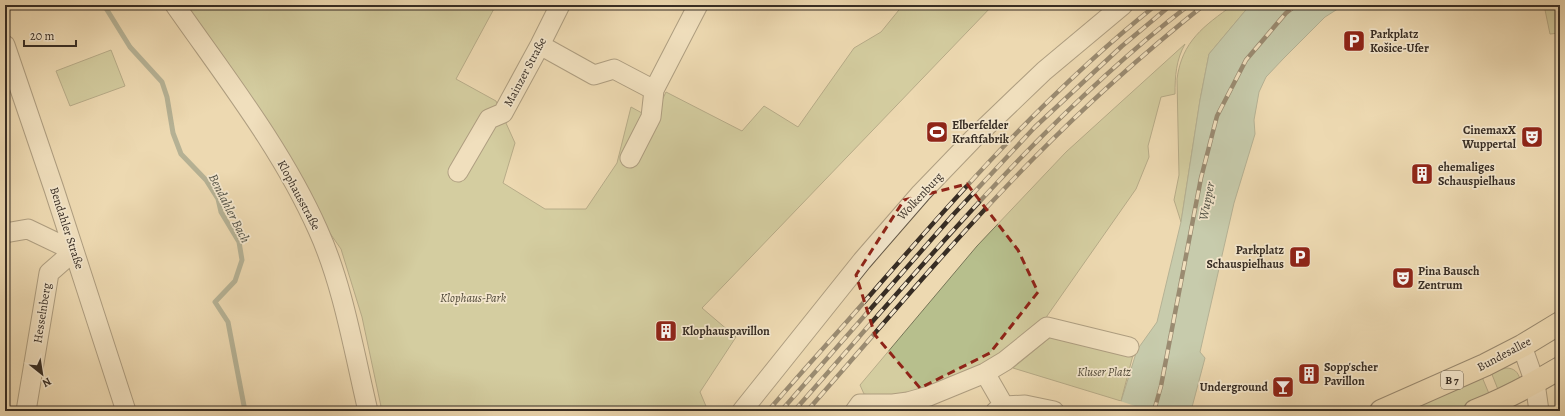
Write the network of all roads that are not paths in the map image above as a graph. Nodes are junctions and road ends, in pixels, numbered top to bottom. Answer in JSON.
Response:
{"nodes":[{"id":1,"x":176,"y":5,"type":"edge"},
{"id":2,"x":560,"y":5,"type":"edge"},
{"id":3,"x":698,"y":5,"type":"edge"},
{"id":4,"x":1123,"y":5,"type":"edge"},
{"id":5,"x":5,"y":45,"type":"edge"},
{"id":6,"x":540,"y":45,"type":"junction"},
{"id":7,"x":654,"y":90,"type":"junction"},
{"id":8,"x":630,"y":158,"type":"dead end"},
{"id":9,"x":458,"y":172,"type":"dead end"},
{"id":10,"x":5,"y":233,"type":"edge"},
{"id":11,"x":74,"y":251,"type":"junction"},
{"id":12,"x":1560,"y":323,"type":"edge"},
{"id":13,"x":1522,"y":346,"type":"junction"},
{"id":14,"x":1129,"y":347,"type":"dead end"},
{"id":15,"x":1560,"y":368,"type":"edge"},
{"id":16,"x":985,"y":373,"type":"junction"},
{"id":17,"x":1535,"y":383,"type":"junction"},
{"id":18,"x":1000,"y":408,"type":"edge"},
{"id":19,"x":26,"y":411,"type":"edge"},
{"id":20,"x":126,"y":411,"type":"edge"},
{"id":21,"x":368,"y":411,"type":"edge"},
{"id":22,"x":742,"y":411,"type":"edge"},
{"id":23,"x":855,"y":411,"type":"edge"},
{"id":24,"x":1054,"y":411,"type":"edge"},
{"id":25,"x":1381,"y":411,"type":"edge"},
{"id":26,"x":1475,"y":411,"type":"edge"},
{"id":27,"x":1539,"y":411,"type":"edge"}],
"edges":[{"from":1,"to":21,"type":"street","name":"Klophausstraße"},
{"from":2,"to":6,"type":"street","name":"Mainzer Straße"},
{"from":3,"to":7,"type":"street"},
{"from":4,"to":22,"type":"street","name":"Wolkenburg"},
{"from":5,"to":11,"type":"street","name":"Bendahler Straße"},
{"from":6,"to":7,"type":"street"},
{"from":6,"to":9,"type":"street","name":"Mainzer Straße"},
{"from":7,"to":8,"type":"street"},
{"from":10,"to":11,"type":"street"},
{"from":11,"to":19,"type":"street","name":"Hesselnberg"},
{"from":11,"to":20,"type":"street","name":"Bendahler Straße"},
{"from":12,"to":13,"type":"main road","name":"Bundesallee","number":"B 7"},
{"from":13,"to":17,"type":"street"},
{"from":13,"to":25,"type":"main road","name":"Bundesallee","number":"B 7"},
{"from":14,"to":16,"type":"street"},
{"from":15,"to":17,"type":"main road"},
{"from":16,"to":18,"type":"street"},
{"from":16,"to":23,"type":"street"},
{"from":17,"to":26,"type":"main road"},
{"from":17,"to":27,"type":"street"},
{"from":18,"to":24,"type":"street"}]}
